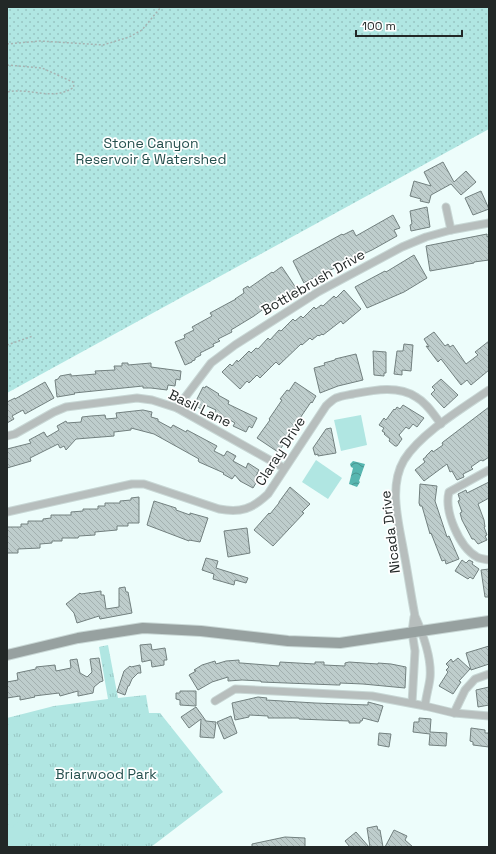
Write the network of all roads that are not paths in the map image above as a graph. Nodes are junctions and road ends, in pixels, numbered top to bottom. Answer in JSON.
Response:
{"nodes":[{"id":1,"x":446,"y":207,"type":"dead end"},
{"id":2,"x":489,"y":224,"type":"edge"},
{"id":3,"x":451,"y":230,"type":"junction"},
{"id":4,"x":489,"y":390,"type":"edge"},
{"id":5,"x":177,"y":408,"type":"junction"},
{"id":6,"x":441,"y":424,"type":"junction"},
{"id":7,"x":7,"y":436,"type":"edge"},
{"id":8,"x":284,"y":468,"type":"junction"},
{"id":9,"x":489,"y":470,"type":"edge"},
{"id":10,"x":7,"y":512,"type":"edge"},
{"id":11,"x":489,"y":560,"type":"edge"},
{"id":12,"x":489,"y":621,"type":"edge"},
{"id":13,"x":417,"y":632,"type":"junction"},
{"id":14,"x":7,"y":655,"type":"edge"},
{"id":15,"x":489,"y":674,"type":"edge"},
{"id":16,"x":215,"y":701,"type":"dead end"},
{"id":17,"x":412,"y":703,"type":"junction"},
{"id":18,"x":425,"y":706,"type":"junction"},
{"id":19,"x":454,"y":713,"type":"junction"},
{"id":20,"x":489,"y":716,"type":"edge"}],
"edges":[{"from":1,"to":3,"type":"street"},
{"from":2,"to":3,"type":"street","name":"Bottlebrush Drive"},
{"from":3,"to":5,"type":"street","name":"Bottlebrush Drive"},
{"from":4,"to":6,"type":"street","name":"Nicada Drive"},
{"from":5,"to":7,"type":"street","name":"Basil Lane"},
{"from":5,"to":8,"type":"street","name":"Basil Lane"},
{"from":6,"to":8,"type":"street","name":"Claray Drive"},
{"from":6,"to":13,"type":"street","name":"Nicada Drive"},
{"from":8,"to":10,"type":"street","name":"Claray Drive"},
{"from":9,"to":11,"type":"street"},
{"from":12,"to":13,"type":"main road"},
{"from":13,"to":14,"type":"main road"},
{"from":13,"to":17,"type":"street","name":"Nicada Drive"},
{"from":13,"to":18,"type":"street","name":"Nicada Drive"},
{"from":15,"to":19,"type":"street"},
{"from":16,"to":17,"type":"street"},
{"from":17,"to":18,"type":"street"},
{"from":18,"to":19,"type":"street"},
{"from":19,"to":20,"type":"street"}]}
